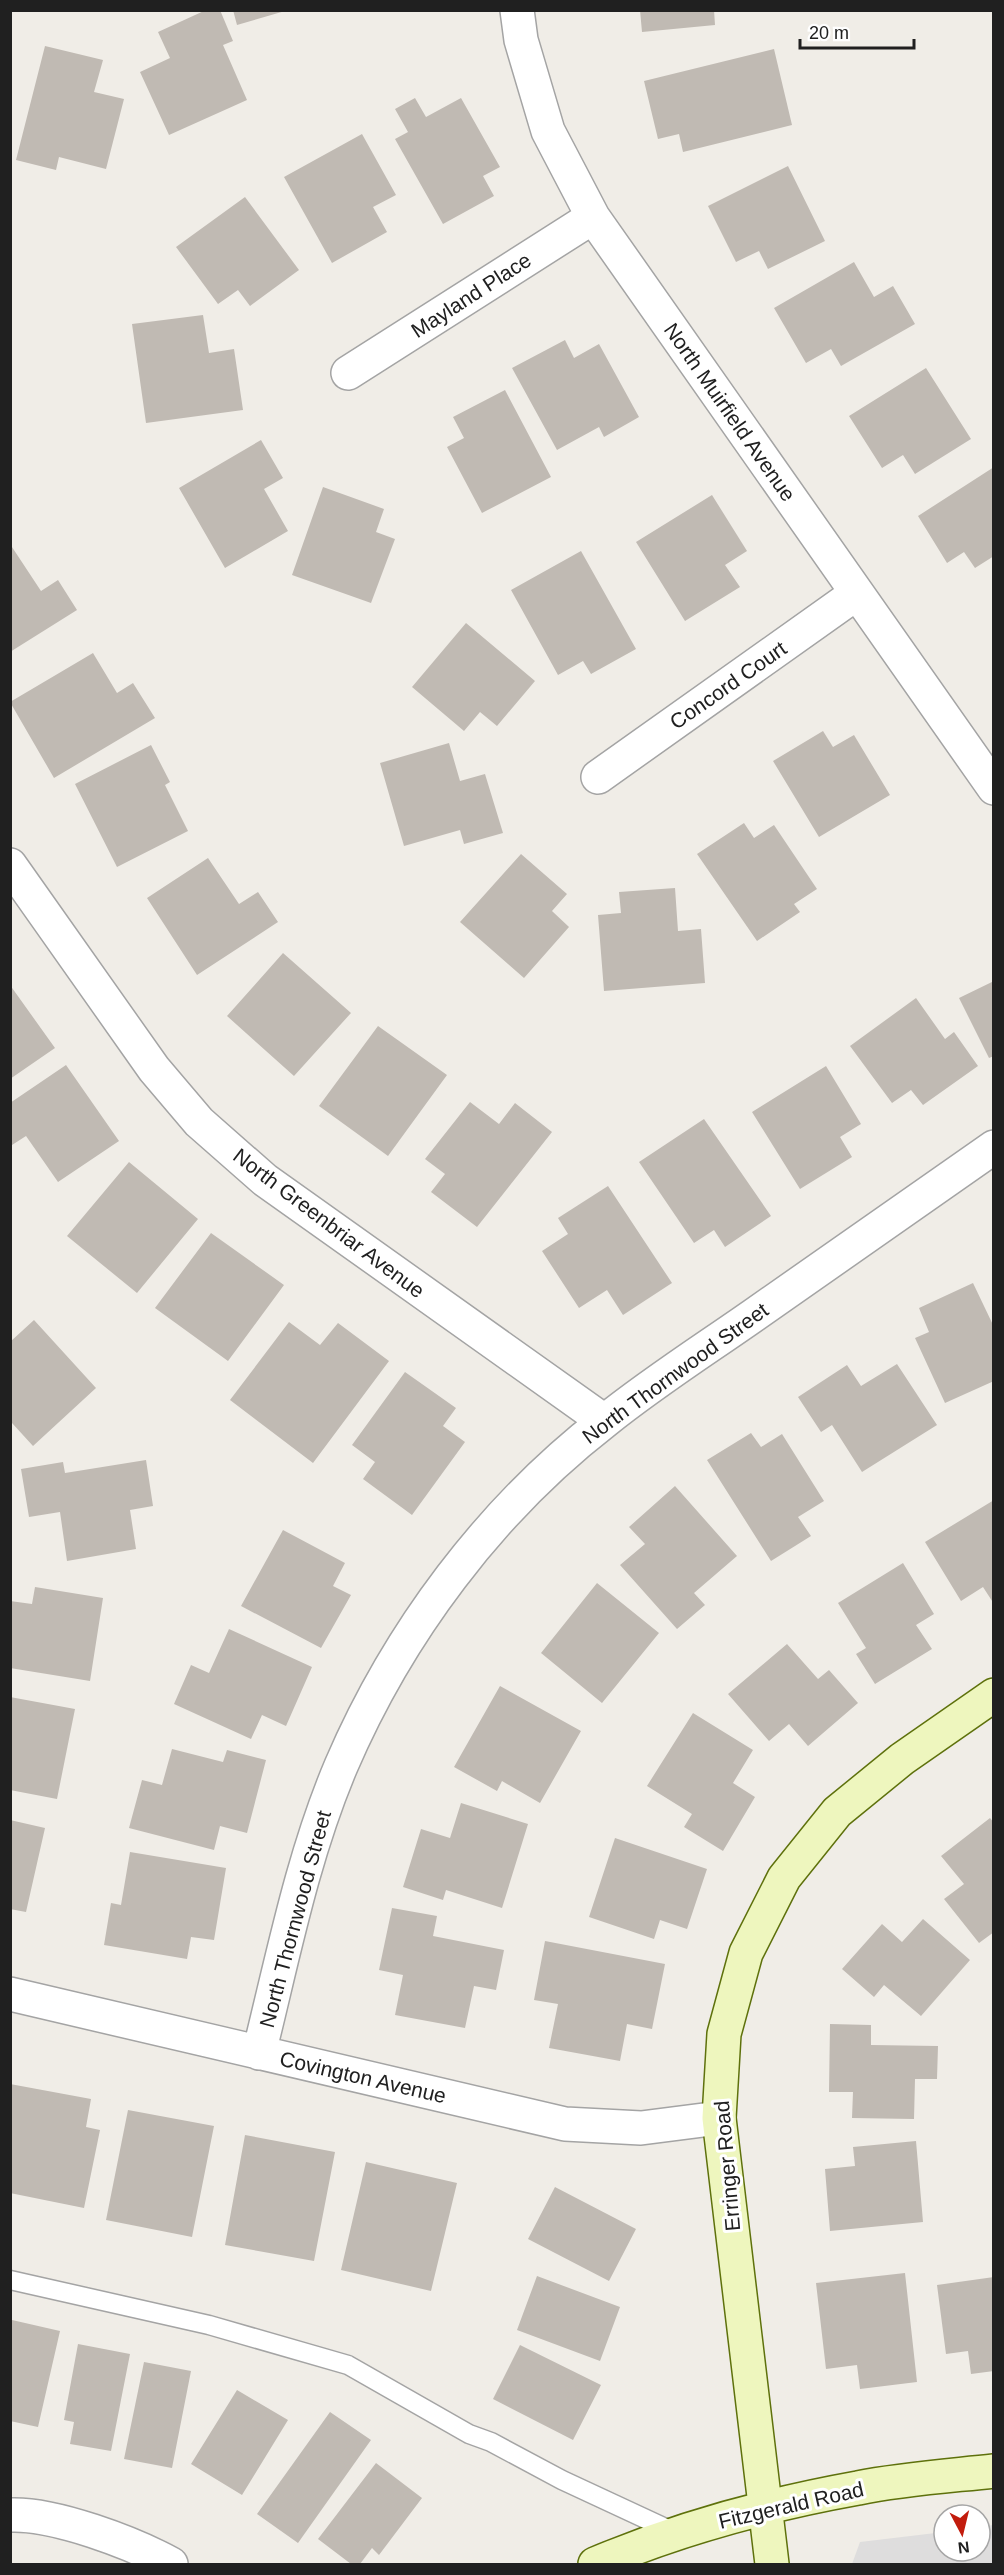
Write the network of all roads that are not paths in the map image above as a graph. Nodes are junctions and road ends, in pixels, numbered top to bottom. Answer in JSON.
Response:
{"nodes":[{"id":1,"x":517,"y":10,"type":"edge"},
{"id":2,"x":593,"y":217,"type":"junction"},
{"id":3,"x":348,"y":373,"type":"dead end"},
{"id":4,"x":857,"y":593,"type":"junction"},
{"id":5,"x":598,"y":777,"type":"dead end"},
{"id":6,"x":993,"y":788,"type":"edge"},
{"id":7,"x":10,"y":865,"type":"edge"},
{"id":8,"x":993,"y":1147,"type":"edge"},
{"id":9,"x":604,"y":1421,"type":"junction"},
{"id":10,"x":993,"y":1695,"type":"edge"},
{"id":11,"x":10,"y":1994,"type":"edge"},
{"id":12,"x":259,"y":2053,"type":"junction"},
{"id":13,"x":719,"y":2118,"type":"junction"},
{"id":14,"x":10,"y":2280,"type":"edge"},
{"id":15,"x":993,"y":2471,"type":"edge"},
{"id":16,"x":766,"y":2509,"type":"junction"},
{"id":17,"x":10,"y":2515,"type":"edge"},
{"id":18,"x":676,"y":2533,"type":"junction"},
{"id":19,"x":171,"y":2565,"type":"edge"},
{"id":20,"x":595,"y":2565,"type":"edge"},
{"id":21,"x":772,"y":2565,"type":"edge"}],
"edges":[{"from":1,"to":2,"type":"street","name":"North Muirfield Avenue"},
{"from":2,"to":3,"type":"street","name":"Mayland Place"},
{"from":2,"to":4,"type":"street","name":"North Muirfield Avenue"},
{"from":4,"to":5,"type":"street","name":"Concord Court"},
{"from":4,"to":6,"type":"street","name":"North Muirfield Avenue"},
{"from":7,"to":9,"type":"street","name":"North Greenbriar Avenue"},
{"from":8,"to":9,"type":"street","name":"North Thornwood Street"},
{"from":9,"to":12,"type":"street","name":"North Thornwood Street"},
{"from":10,"to":13,"type":"street","name":"Erringer Road"},
{"from":11,"to":12,"type":"street","name":"Covington Avenue"},
{"from":12,"to":13,"type":"street","name":"Covington Avenue"},
{"from":13,"to":16,"type":"street","name":"Erringer Road"},
{"from":14,"to":18,"type":"lane"},
{"from":15,"to":16,"type":"street","name":"Fitzgerald Road"},
{"from":16,"to":18,"type":"street","name":"Fitzgerald Road"},
{"from":16,"to":21,"type":"street","name":"Erringer Road"},
{"from":17,"to":19,"type":"street"},
{"from":18,"to":20,"type":"street","name":"Fitzgerald Road"}]}
